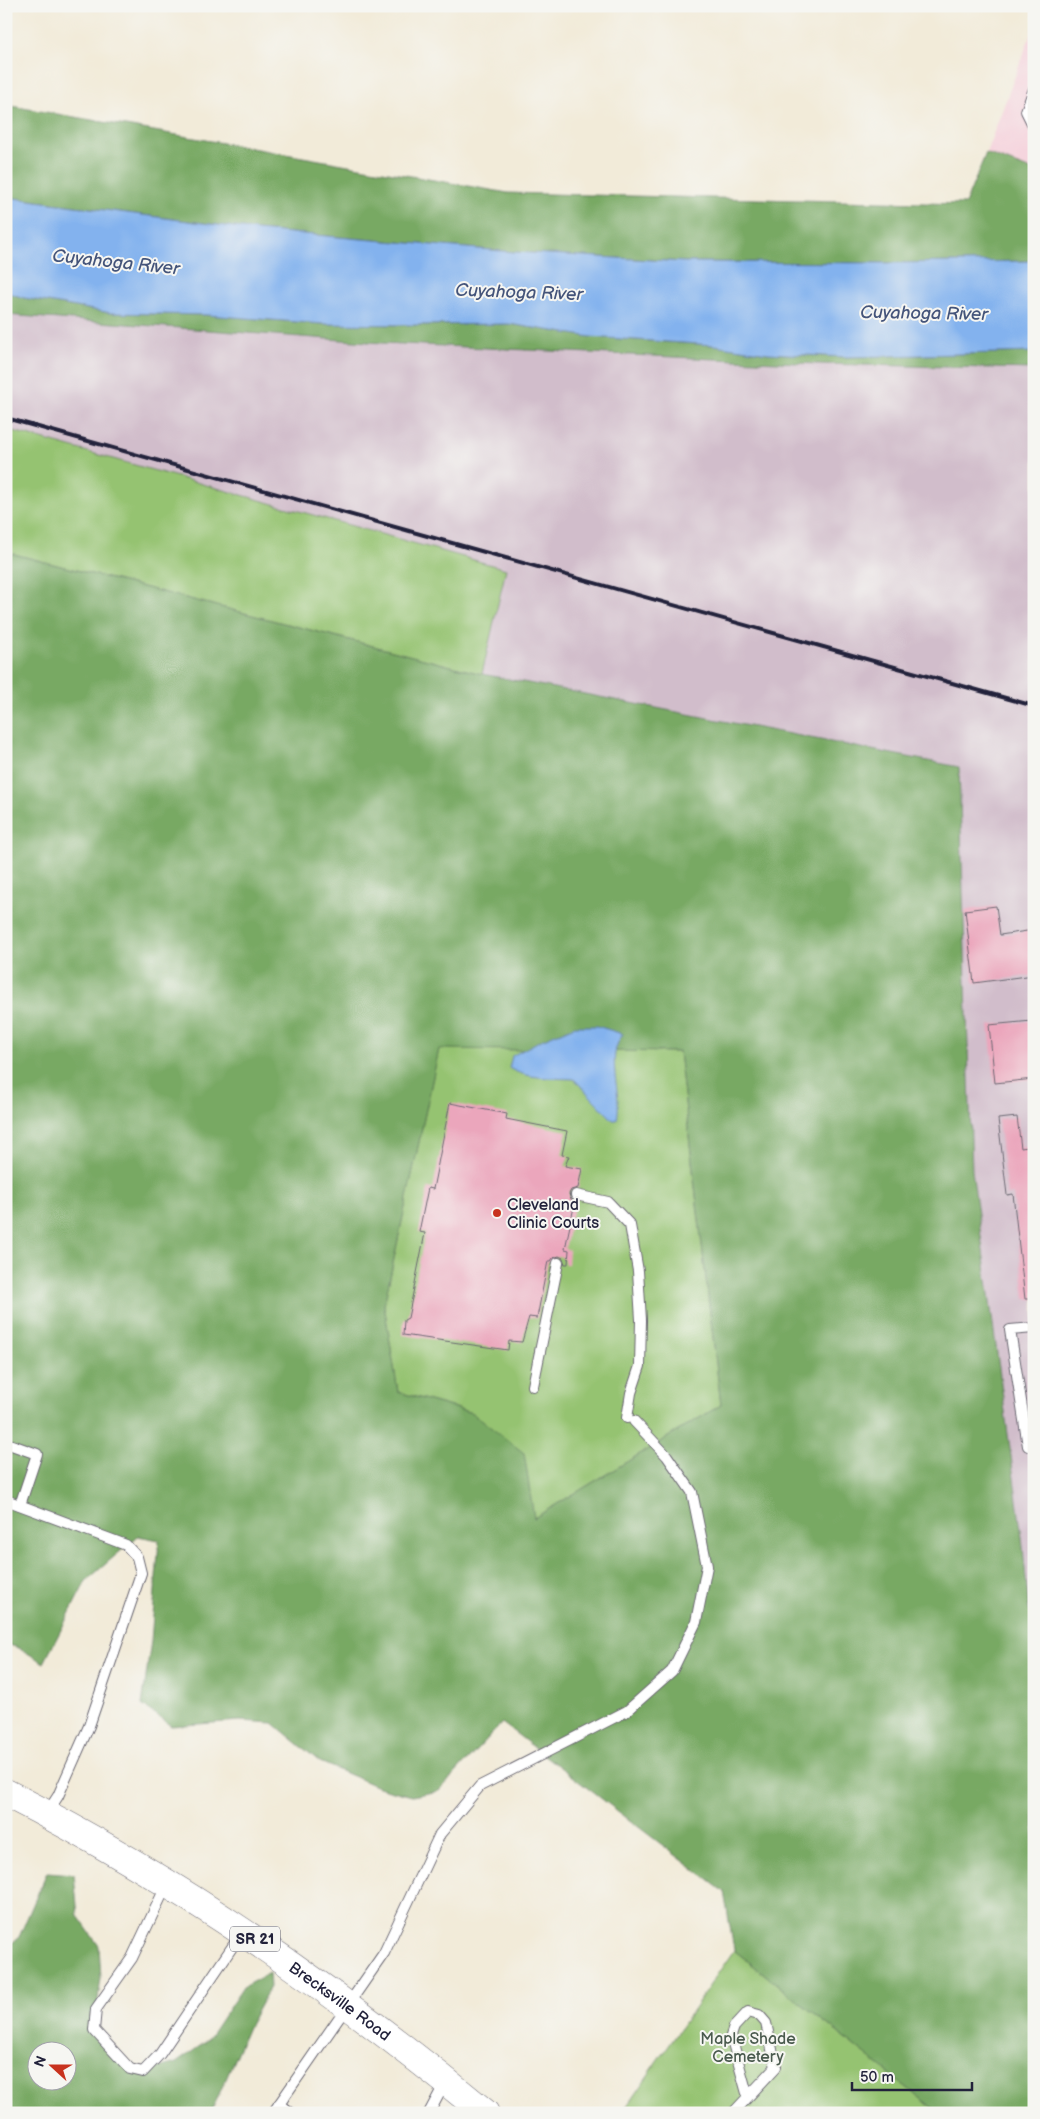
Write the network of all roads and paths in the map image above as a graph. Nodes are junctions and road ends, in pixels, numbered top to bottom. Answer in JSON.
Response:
{"nodes":[{"id":1,"x":1034,"y":89,"type":"edge"},
{"id":2,"x":1034,"y":127,"type":"edge"},
{"id":3,"x":576,"y":1195,"type":"dead end"},
{"id":4,"x":558,"y":1263,"type":"dead end"},
{"id":5,"x":1034,"y":1328,"type":"edge"},
{"id":6,"x":533,"y":1386,"type":"dead end"},
{"id":7,"x":6,"y":1443,"type":"edge"},
{"id":8,"x":1034,"y":1443,"type":"edge"},
{"id":9,"x":6,"y":1500,"type":"edge"},
{"id":10,"x":20,"y":1505,"type":"junction"},
{"id":11,"x":6,"y":1793,"type":"edge"},
{"id":12,"x":46,"y":1813,"type":"junction"},
{"id":13,"x":168,"y":1882,"type":"junction"},
{"id":14,"x":244,"y":1931,"type":"junction"},
{"id":15,"x":348,"y":2006,"type":"junction"},
{"id":16,"x":446,"y":2080,"type":"junction"},
{"id":17,"x":748,"y":2096,"type":"junction"},
{"id":18,"x":276,"y":2108,"type":"edge"},
{"id":19,"x":290,"y":2113,"type":"edge"},
{"id":20,"x":429,"y":2113,"type":"edge"},
{"id":21,"x":486,"y":2113,"type":"edge"},
{"id":22,"x":732,"y":2113,"type":"edge"}],
"edges":[{"from":1,"to":2,"type":"lane"},
{"from":3,"to":15,"type":"lane"},
{"from":4,"to":6,"type":"lane"},
{"from":5,"to":8,"type":"lane"},
{"from":7,"to":10,"type":"lane"},
{"from":9,"to":10,"type":"lane"},
{"from":10,"to":12,"type":"lane"},
{"from":11,"to":12,"type":"main road","name":"Brecksville Road","number":"SR 21"},
{"from":12,"to":13,"type":"main road","name":"Brecksville Road","number":"SR 21"},
{"from":13,"to":14,"type":"main road","name":"Brecksville Road","number":"SR 21"},
{"from":13,"to":14,"type":"lane"},
{"from":14,"to":15,"type":"main road","name":"Brecksville Road","number":"SR 21"},
{"from":15,"to":16,"type":"main road","name":"Brecksville Road","number":"SR 21"},
{"from":15,"to":18,"type":"lane"},
{"from":16,"to":20,"type":"lane"},
{"from":16,"to":21,"type":"main road","name":"Brecksville Road","number":"SR 21"},
{"from":17,"to":17,"type":"lane"},
{"from":17,"to":22,"type":"lane"},
{"from":18,"to":19,"type":"lane"}]}
